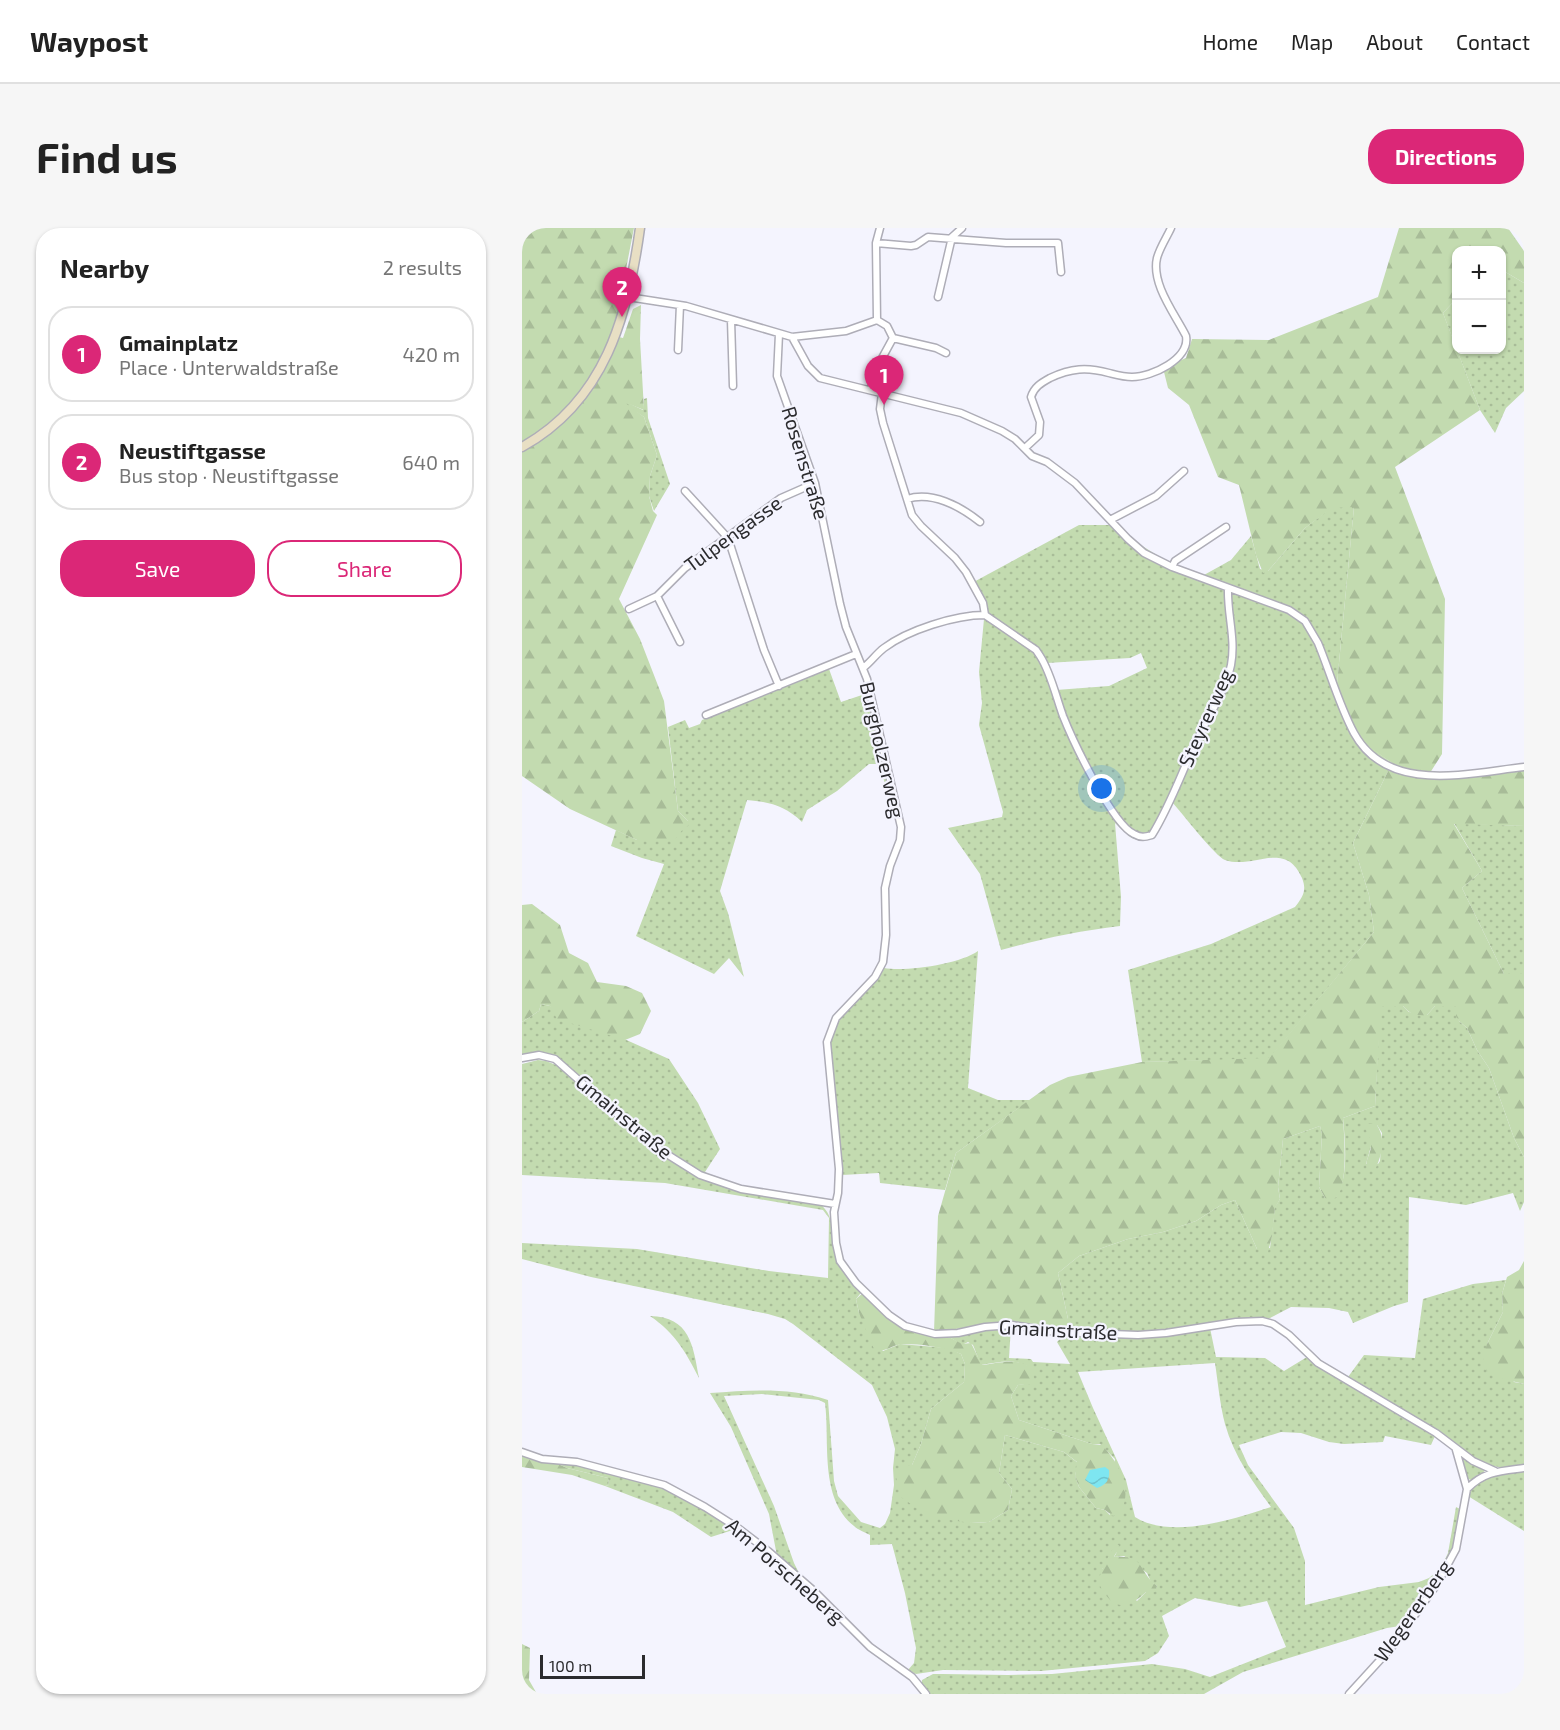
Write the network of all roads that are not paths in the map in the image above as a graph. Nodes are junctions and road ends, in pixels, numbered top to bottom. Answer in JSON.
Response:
{"nodes":[{"id":1,"x":640,"y":228,"type":"edge"},
{"id":2,"x":880,"y":228,"type":"edge"},
{"id":3,"x":962,"y":228,"type":"edge"},
{"id":4,"x":1171,"y":228,"type":"edge"},
{"id":5,"x":952,"y":237,"type":"junction"},
{"id":6,"x":876,"y":243,"type":"junction"},
{"id":7,"x":1061,"y":272,"type":"dead end"},
{"id":8,"x":627,"y":297,"type":"junction"},
{"id":9,"x":938,"y":297,"type":"dead end"},
{"id":10,"x":680,"y":305,"type":"junction"},
{"id":11,"x":731,"y":320,"type":"junction"},
{"id":12,"x":877,"y":321,"type":"junction"},
{"id":13,"x":779,"y":334,"type":"junction"},
{"id":14,"x":792,"y":338,"type":"junction"},
{"id":15,"x":893,"y":338,"type":"junction"},
{"id":16,"x":678,"y":350,"type":"dead end"},
{"id":17,"x":946,"y":353,"type":"dead end"},
{"id":18,"x":733,"y":386,"type":"dead end"},
{"id":19,"x":871,"y":390,"type":"junction"},
{"id":20,"x":882,"y":393,"type":"junction"},
{"id":21,"x":522,"y":447,"type":"edge"},
{"id":22,"x":1025,"y":448,"type":"junction"},
{"id":23,"x":1185,"y":471,"type":"dead end"},
{"id":24,"x":815,"y":483,"type":"junction"},
{"id":25,"x":685,"y":491,"type":"dead end"},
{"id":26,"x":907,"y":499,"type":"junction"},
{"id":27,"x":1110,"y":520,"type":"junction"},
{"id":28,"x":980,"y":522,"type":"dead end"},
{"id":29,"x":1226,"y":527,"type":"dead end"},
{"id":30,"x":728,"y":538,"type":"junction"},
{"id":31,"x":1172,"y":567,"type":"junction"},
{"id":32,"x":1228,"y":588,"type":"junction"},
{"id":33,"x":657,"y":596,"type":"junction"},
{"id":34,"x":629,"y":609,"type":"dead end"},
{"id":35,"x":985,"y":615,"type":"junction"},
{"id":36,"x":846,"y":627,"type":"joint"},
{"id":37,"x":680,"y":642,"type":"dead end"},
{"id":38,"x":856,"y":654,"type":"junction"},
{"id":39,"x":863,"y":668,"type":"junction"},
{"id":40,"x":779,"y":686,"type":"junction"},
{"id":41,"x":706,"y":715,"type":"dead end"},
{"id":42,"x":1524,"y":767,"type":"edge"},
{"id":43,"x":522,"y":1058,"type":"edge"},
{"id":44,"x":835,"y":1204,"type":"junction"},
{"id":45,"x":1456,"y":1450,"type":"junction"},
{"id":46,"x":522,"y":1452,"type":"edge"},
{"id":47,"x":1524,"y":1468,"type":"edge"},
{"id":48,"x":1495,"y":1471,"type":"junction"},
{"id":49,"x":1467,"y":1489,"type":"junction"},
{"id":50,"x":926,"y":1694,"type":"edge"},
{"id":51,"x":1349,"y":1694,"type":"edge"}],
"edges":[{"from":1,"to":8,"type":"street"},
{"from":2,"to":6,"type":"street"},
{"from":3,"to":5,"type":"street"},
{"from":4,"to":22,"type":"street"},
{"from":5,"to":6,"type":"street"},
{"from":5,"to":7,"type":"street"},
{"from":5,"to":9,"type":"street"},
{"from":6,"to":12,"type":"street"},
{"from":8,"to":10,"type":"street"},
{"from":8,"to":21,"type":"street"},
{"from":10,"to":11,"type":"street"},
{"from":10,"to":16,"type":"street"},
{"from":11,"to":13,"type":"street"},
{"from":11,"to":18,"type":"street"},
{"from":12,"to":14,"type":"street"},
{"from":12,"to":15,"type":"street"},
{"from":13,"to":14,"type":"street"},
{"from":13,"to":24,"type":"street","name":"Rosenstraße"},
{"from":14,"to":19,"type":"street"},
{"from":15,"to":17,"type":"street"},
{"from":15,"to":19,"type":"street"},
{"from":19,"to":20,"type":"street"},
{"from":20,"to":22,"type":"street"},
{"from":20,"to":26,"type":"street"},
{"from":22,"to":27,"type":"street"},
{"from":23,"to":27,"type":"street"},
{"from":24,"to":30,"type":"street","name":"Tulpengasse"},
{"from":24,"to":36,"type":"street","name":"Rosenstraße"},
{"from":25,"to":30,"type":"street"},
{"from":26,"to":28,"type":"street"},
{"from":26,"to":35,"type":"street"},
{"from":27,"to":31,"type":"street"},
{"from":29,"to":31,"type":"street"},
{"from":30,"to":33,"type":"street","name":"Tulpengasse"},
{"from":30,"to":40,"type":"street"},
{"from":31,"to":32,"type":"street"},
{"from":32,"to":35,"type":"street","name":"Steyrerweg"},
{"from":32,"to":42,"type":"street"},
{"from":33,"to":34,"type":"street","name":"Tulpengasse"},
{"from":33,"to":37,"type":"street"},
{"from":35,"to":39,"type":"street","name":"Burgholzerweg"},
{"from":36,"to":38,"type":"street","name":"Burgholzerweg"},
{"from":38,"to":39,"type":"street","name":"Burgholzerweg"},
{"from":38,"to":40,"type":"street","name":"Burgholzerweg"},
{"from":39,"to":44,"type":"street","name":"Burgholzerweg"},
{"from":40,"to":41,"type":"street","name":"Burgholzerweg"},
{"from":43,"to":44,"type":"street","name":"Gmainstraße"},
{"from":44,"to":45,"type":"street","name":"Gmainstraße"},
{"from":45,"to":48,"type":"street","name":"Gmainstraße"},
{"from":45,"to":49,"type":"street","name":"Wegererberg"},
{"from":46,"to":50,"type":"street","name":"Am Porscheberg"},
{"from":47,"to":48,"type":"street"},
{"from":48,"to":49,"type":"street"},
{"from":49,"to":51,"type":"street","name":"Wegererberg"}]}
